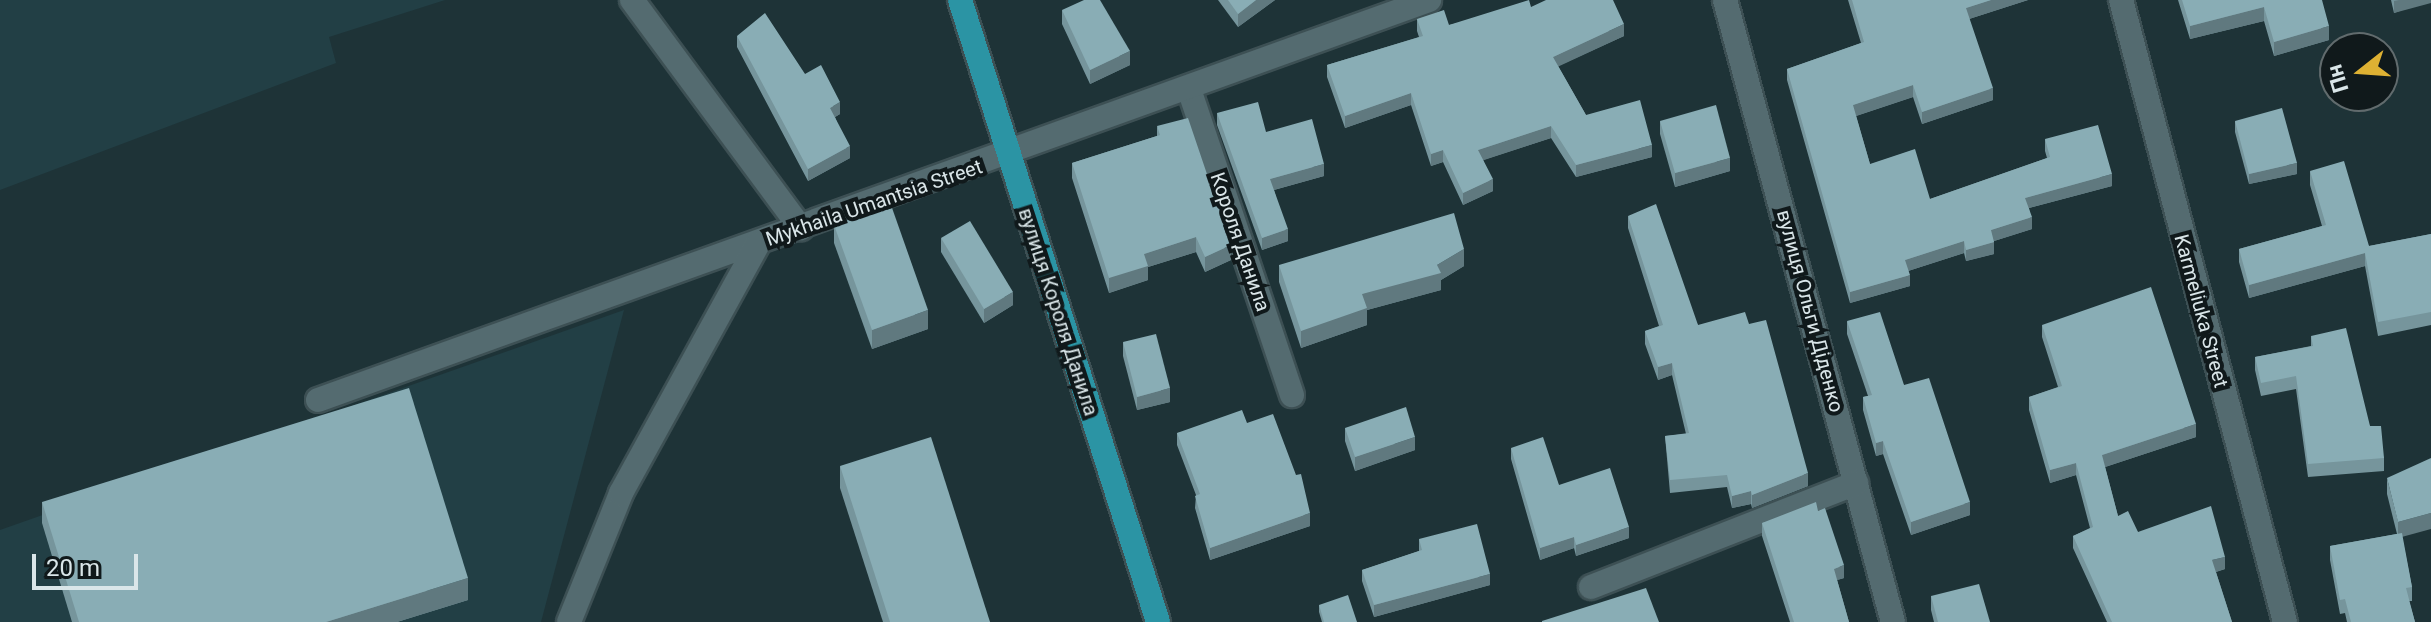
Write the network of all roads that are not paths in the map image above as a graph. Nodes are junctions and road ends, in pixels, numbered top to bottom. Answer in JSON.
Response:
{"nodes":[{"id":1,"x":632,"y":0,"type":"edge"},
{"id":2,"x":960,"y":0,"type":"edge"},
{"id":3,"x":1725,"y":0,"type":"edge"},
{"id":4,"x":2121,"y":0,"type":"edge"},
{"id":5,"x":1413,"y":3,"type":"edge"},
{"id":6,"x":1189,"y":89,"type":"junction"},
{"id":7,"x":1007,"y":156,"type":"junction"},
{"id":8,"x":801,"y":228,"type":"junction"},
{"id":9,"x":758,"y":244,"type":"junction"},
{"id":10,"x":1292,"y":395,"type":"dead end"},
{"id":11,"x":318,"y":400,"type":"dead end"},
{"id":12,"x":1856,"y":483,"type":"junction"},
{"id":13,"x":1591,"y":587,"type":"dead end"},
{"id":14,"x":569,"y":622,"type":"edge"},
{"id":15,"x":1158,"y":622,"type":"edge"},
{"id":16,"x":1893,"y":622,"type":"edge"},
{"id":17,"x":2285,"y":622,"type":"edge"}],
"edges":[{"from":1,"to":8,"type":"street"},
{"from":2,"to":7,"type":"main road","name":"вулиця Короля Данила"},
{"from":3,"to":12,"type":"street","name":"вулиця Ольги Діденко"},
{"from":4,"to":17,"type":"street","name":"Karmeliuka Street"},
{"from":5,"to":6,"type":"street","name":"Mykhaila Umantsia Street"},
{"from":6,"to":7,"type":"street","name":"Mykhaila Umantsia Street"},
{"from":6,"to":10,"type":"street","name":"Короля Данила"},
{"from":7,"to":8,"type":"street","name":"Mykhaila Umantsia Street"},
{"from":7,"to":15,"type":"main road","name":"вулиця Короля Данила"},
{"from":8,"to":9,"type":"street","name":"Mykhaila Umantsia Street"},
{"from":9,"to":11,"type":"street","name":"Mykhaila Umantsia Street"},
{"from":9,"to":14,"type":"street"},
{"from":12,"to":13,"type":"street"},
{"from":12,"to":16,"type":"street","name":"вулиця Ольги Діденко"}]}
